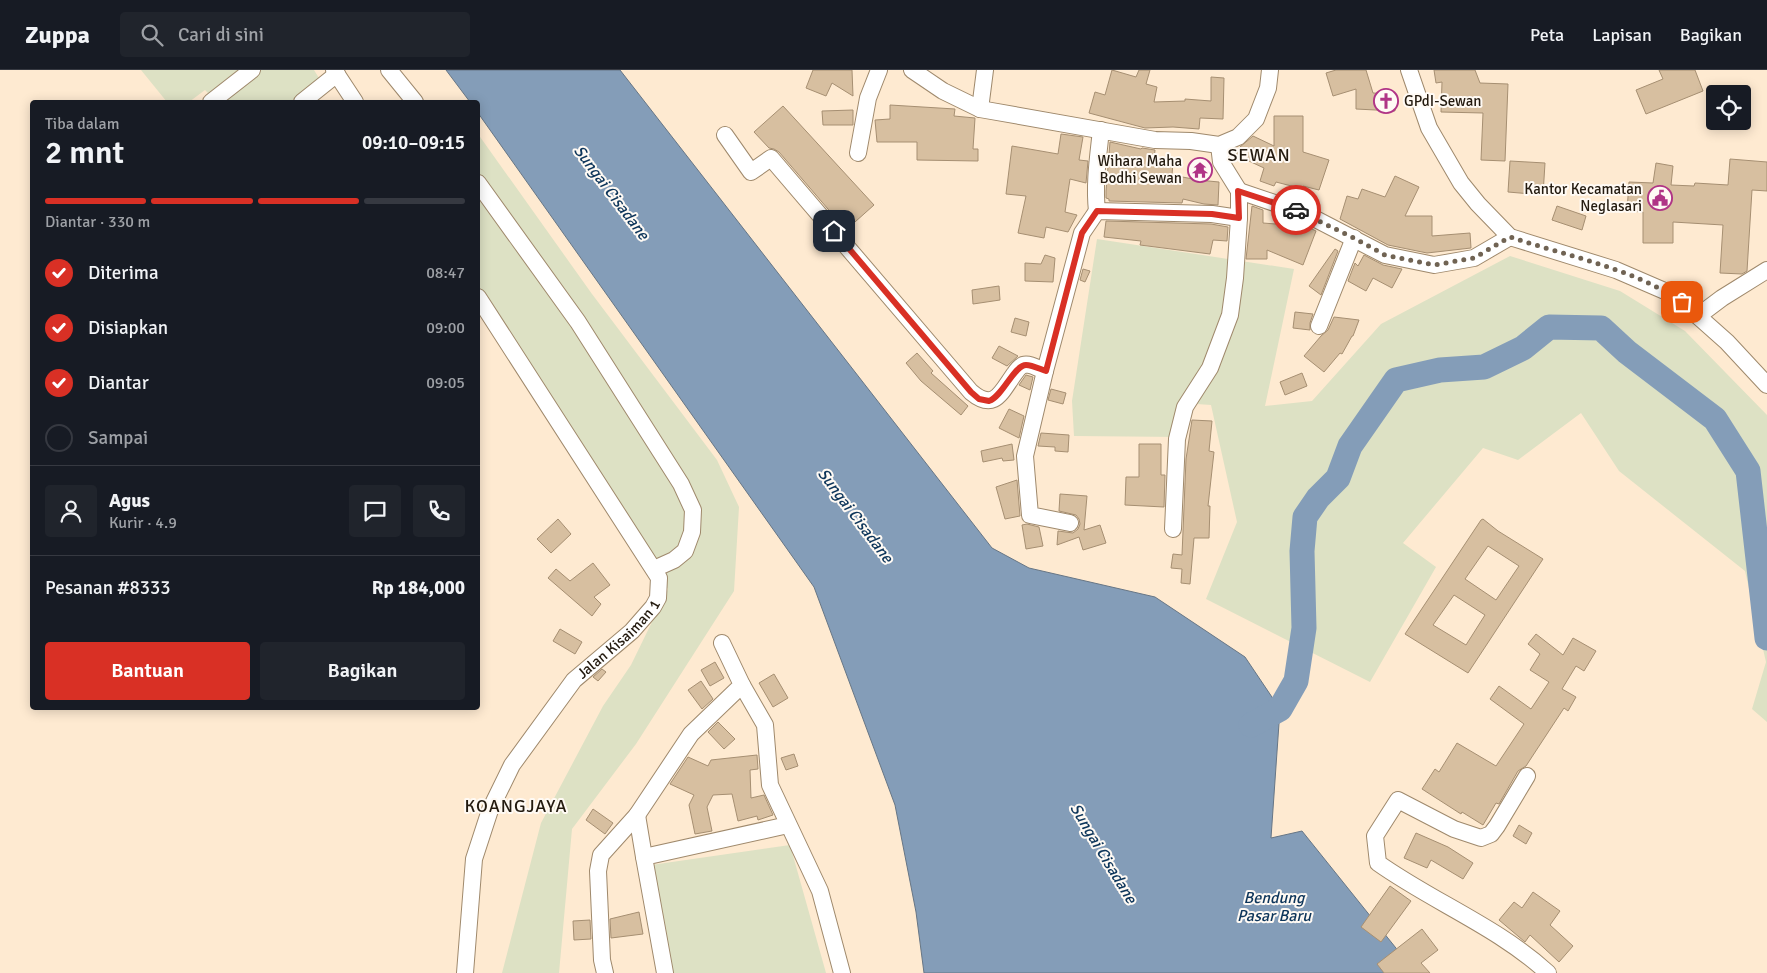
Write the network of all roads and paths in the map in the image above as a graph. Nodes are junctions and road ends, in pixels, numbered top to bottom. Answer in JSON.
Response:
{"nodes":[{"id":1,"x":252,"y":70,"type":"edge"},
{"id":2,"x":389,"y":70,"type":"edge"},
{"id":3,"x":879,"y":70,"type":"edge"},
{"id":4,"x":912,"y":70,"type":"edge"},
{"id":5,"x":985,"y":70,"type":"edge"},
{"id":6,"x":1270,"y":70,"type":"edge"},
{"id":7,"x":1410,"y":70,"type":"edge"},
{"id":8,"x":335,"y":72,"type":"edge"},
{"id":9,"x":214,"y":100,"type":"edge"},
{"id":10,"x":304,"y":100,"type":"edge"},
{"id":11,"x":354,"y":100,"type":"edge"},
{"id":12,"x":413,"y":100,"type":"edge"},
{"id":13,"x":980,"y":109,"type":"junction"},
{"id":14,"x":1101,"y":130,"type":"junction"},
{"id":15,"x":726,"y":135,"type":"dead end"},
{"id":16,"x":1219,"y":145,"type":"junction"},
{"id":17,"x":858,"y":153,"type":"dead end"},
{"id":18,"x":480,"y":186,"type":"edge"},
{"id":19,"x":1238,"y":191,"type":"junction"},
{"id":20,"x":1097,"y":211,"type":"junction"},
{"id":21,"x":1239,"y":218,"type":"junction"},
{"id":22,"x":1510,"y":237,"type":"junction"},
{"id":23,"x":1354,"y":238,"type":"junction"},
{"id":24,"x":1767,"y":270,"type":"edge"},
{"id":25,"x":480,"y":305,"type":"edge"},
{"id":26,"x":1698,"y":316,"type":"junction"},
{"id":27,"x":483,"y":319,"type":"edge"},
{"id":28,"x":1319,"y":326,"type":"dead end"},
{"id":29,"x":1046,"y":371,"type":"junction"},
{"id":30,"x":1767,"y":385,"type":"edge"},
{"id":31,"x":1070,"y":523,"type":"dead end"},
{"id":32,"x":1172,"y":529,"type":"dead end"},
{"id":33,"x":654,"y":569,"type":"junction"},
{"id":34,"x":722,"y":643,"type":"dead end"},
{"id":35,"x":742,"y":685,"type":"junction"},
{"id":36,"x":1528,"y":776,"type":"dead end"},
{"id":37,"x":637,"y":815,"type":"junction"},
{"id":38,"x":788,"y":824,"type":"junction"},
{"id":39,"x":644,"y":857,"type":"junction"},
{"id":40,"x":466,"y":973,"type":"edge"},
{"id":41,"x":605,"y":973,"type":"edge"},
{"id":42,"x":665,"y":973,"type":"edge"},
{"id":43,"x":842,"y":973,"type":"edge"},
{"id":44,"x":1548,"y":973,"type":"edge"}],
"edges":[{"from":1,"to":9,"type":"street"},
{"from":2,"to":12,"type":"street"},
{"from":3,"to":17,"type":"street"},
{"from":4,"to":13,"type":"street"},
{"from":5,"to":13,"type":"street"},
{"from":6,"to":16,"type":"street"},
{"from":7,"to":22,"type":"street"},
{"from":8,"to":10,"type":"street"},
{"from":8,"to":11,"type":"street"},
{"from":13,"to":14,"type":"street"},
{"from":14,"to":16,"type":"street"},
{"from":14,"to":20,"type":"street"},
{"from":15,"to":29,"type":"street"},
{"from":16,"to":19,"type":"street"},
{"from":18,"to":33,"type":"street"},
{"from":19,"to":21,"type":"street"},
{"from":19,"to":23,"type":"street"},
{"from":20,"to":21,"type":"street"},
{"from":20,"to":29,"type":"street"},
{"from":21,"to":32,"type":"street"},
{"from":22,"to":23,"type":"street"},
{"from":22,"to":26,"type":"street"},
{"from":23,"to":28,"type":"street"},
{"from":24,"to":26,"type":"street"},
{"from":25,"to":27,"type":"street","name":"Jalan Kisaiman 1"},
{"from":26,"to":30,"type":"street"},
{"from":27,"to":33,"type":"street","name":"Jalan Kisaiman 1"},
{"from":29,"to":31,"type":"street"},
{"from":33,"to":40,"type":"street","name":"Jalan Kisaiman 1"},
{"from":34,"to":35,"type":"street"},
{"from":35,"to":37,"type":"street"},
{"from":35,"to":38,"type":"street"},
{"from":36,"to":44,"type":"street"},
{"from":37,"to":39,"type":"street"},
{"from":37,"to":41,"type":"street"},
{"from":38,"to":39,"type":"street"},
{"from":38,"to":43,"type":"street"},
{"from":39,"to":42,"type":"street"}]}
